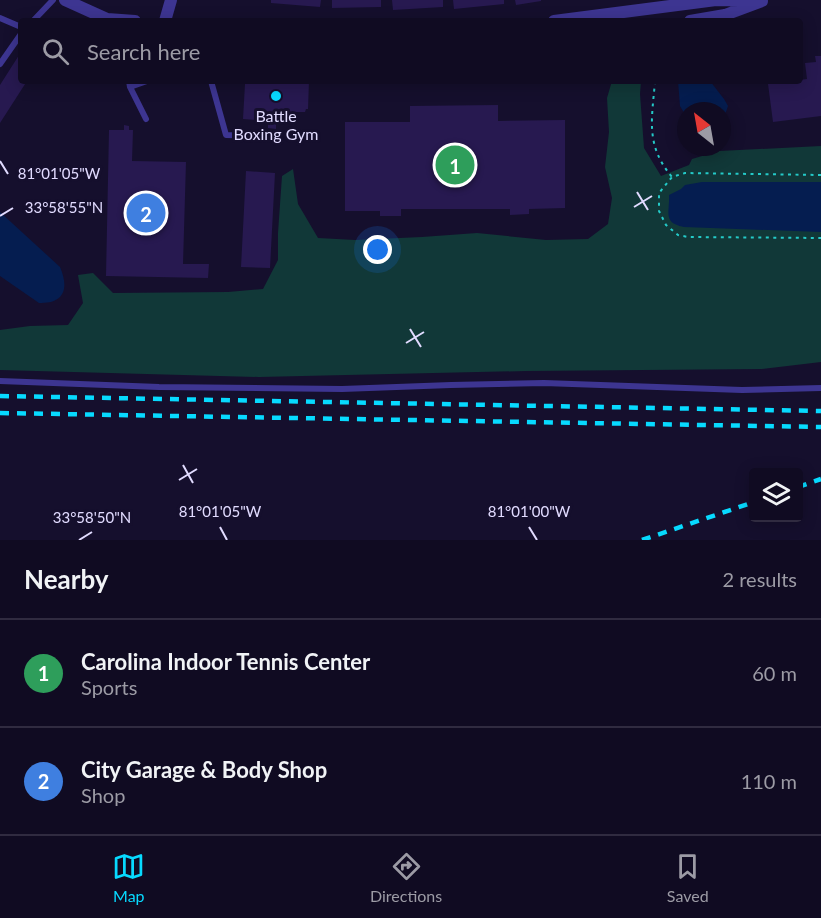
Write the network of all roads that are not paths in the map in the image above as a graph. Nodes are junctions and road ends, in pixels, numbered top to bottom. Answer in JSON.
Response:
{"nodes":[{"id":1,"x":53,"y":0,"type":"edge"},
{"id":2,"x":65,"y":0,"type":"edge"},
{"id":3,"x":171,"y":0,"type":"edge"},
{"id":4,"x":766,"y":1,"type":"edge"},
{"id":5,"x":0,"y":18,"type":"edge"},
{"id":6,"x":36,"y":18,"type":"edge"},
{"id":7,"x":105,"y":18,"type":"edge"},
{"id":8,"x":166,"y":18,"type":"edge"},
{"id":9,"x":577,"y":18,"type":"edge"},
{"id":10,"x":708,"y":18,"type":"edge"},
{"id":11,"x":18,"y":26,"type":"edge"},
{"id":12,"x":18,"y":38,"type":"edge"},
{"id":13,"x":0,"y":64,"type":"edge"},
{"id":14,"x":129,"y":84,"type":"edge"},
{"id":15,"x":213,"y":84,"type":"edge"},
{"id":16,"x":146,"y":118,"type":"dead end"},
{"id":17,"x":263,"y":136,"type":"dead end"},
{"id":18,"x":0,"y":381,"type":"edge"},
{"id":19,"x":821,"y":388,"type":"edge"}],
"edges":[{"from":1,"to":6,"type":"lane"},
{"from":2,"to":7,"type":"street"},
{"from":3,"to":8,"type":"street"},
{"from":4,"to":9,"type":"street"},
{"from":4,"to":10,"type":"street"},
{"from":5,"to":11,"type":"lane"},
{"from":12,"to":13,"type":"lane"},
{"from":14,"to":16,"type":"lane"},
{"from":15,"to":17,"type":"lane"},
{"from":18,"to":19,"type":"lane"}]}
